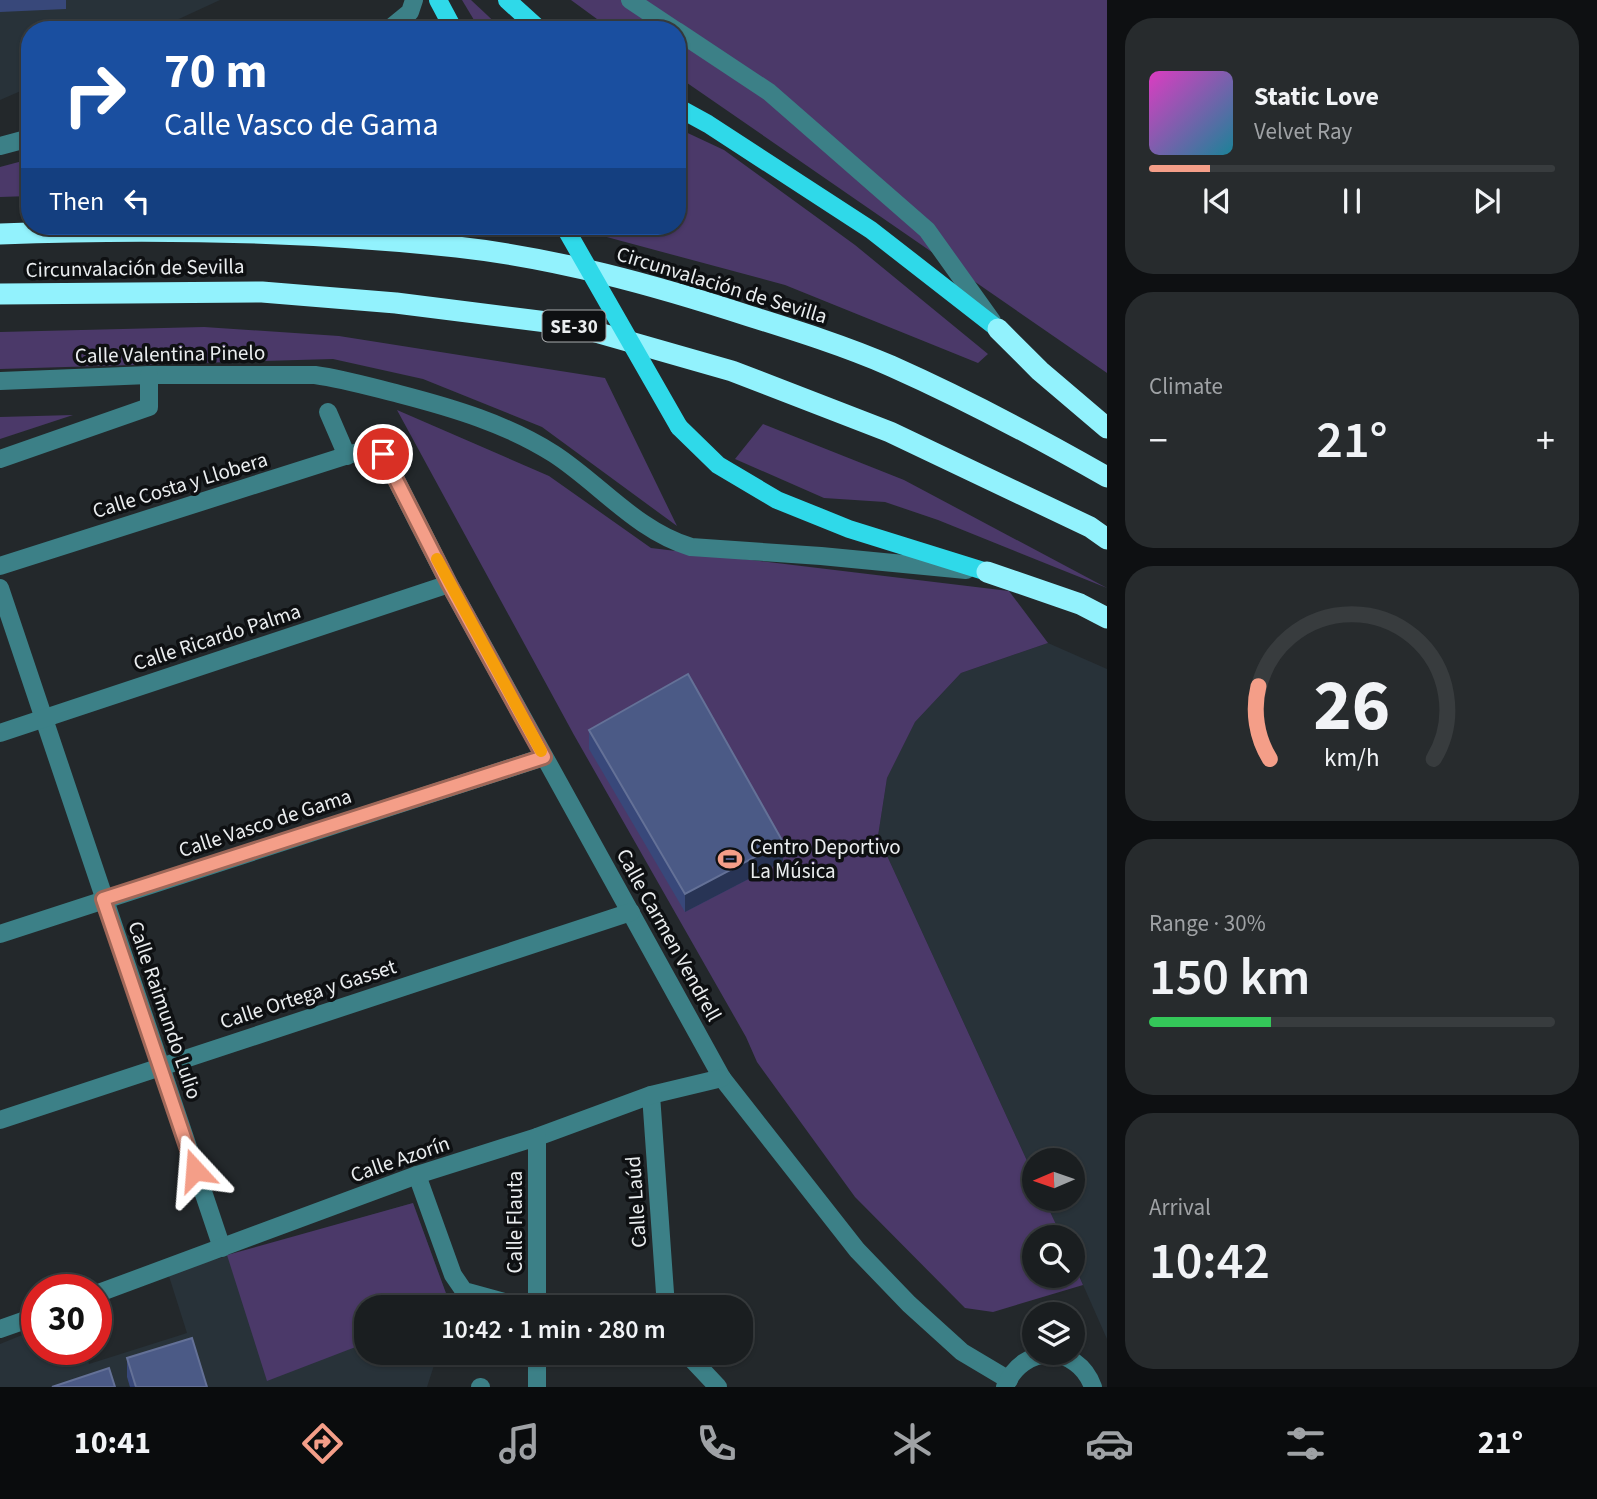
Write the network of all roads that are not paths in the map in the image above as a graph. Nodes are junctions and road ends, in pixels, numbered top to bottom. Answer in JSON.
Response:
{"nodes":[{"id":1,"x":414,"y":0,"type":"edge"},
{"id":2,"x":438,"y":0,"type":"edge"},
{"id":3,"x":507,"y":0,"type":"edge"},
{"id":4,"x":630,"y":0,"type":"edge"},
{"id":5,"x":399,"y":21,"type":"edge"},
{"id":6,"x":449,"y":21,"type":"edge"},
{"id":7,"x":530,"y":21,"type":"edge"},
{"id":8,"x":662,"y":21,"type":"edge"},
{"id":9,"x":686,"y":37,"type":"edge"},
{"id":10,"x":686,"y":112,"type":"edge"},
{"id":11,"x":21,"y":140,"type":"edge"},
{"id":12,"x":0,"y":146,"type":"edge"},
{"id":13,"x":21,"y":233,"type":"edge"},
{"id":14,"x":0,"y":234,"type":"edge"},
{"id":15,"x":308,"y":235,"type":"edge"},
{"id":16,"x":569,"y":235,"type":"edge"},
{"id":17,"x":0,"y":294,"type":"edge"},
{"id":18,"x":998,"y":330,"type":"junction"},
{"id":19,"x":149,"y":375,"type":"junction"},
{"id":20,"x":0,"y":381,"type":"edge"},
{"id":21,"x":328,"y":412,"type":"dead end"},
{"id":22,"x":1107,"y":428,"type":"edge"},
{"id":23,"x":373,"y":449,"type":"joint"},
{"id":24,"x":347,"y":456,"type":"junction"},
{"id":25,"x":0,"y":459,"type":"edge"},
{"id":26,"x":1107,"y":477,"type":"edge"},
{"id":27,"x":1107,"y":539,"type":"edge"},
{"id":28,"x":0,"y":566,"type":"edge"},
{"id":29,"x":987,"y":572,"type":"junction"},
{"id":30,"x":449,"y":584,"type":"junction"},
{"id":31,"x":0,"y":588,"type":"edge"},
{"id":32,"x":1107,"y":618,"type":"edge"},
{"id":33,"x":42,"y":719,"type":"junction"},
{"id":34,"x":0,"y":733,"type":"edge"},
{"id":35,"x":544,"y":757,"type":"junction"},
{"id":36,"x":103,"y":899,"type":"junction"},
{"id":37,"x":631,"y":912,"type":"junction"},
{"id":38,"x":0,"y":934,"type":"edge"},
{"id":39,"x":160,"y":1066,"type":"junction"},
{"id":40,"x":722,"y":1078,"type":"junction"},
{"id":41,"x":651,"y":1094,"type":"junction"},
{"id":42,"x":0,"y":1120,"type":"edge"},
{"id":43,"x":537,"y":1137,"type":"junction"},
{"id":44,"x":417,"y":1175,"type":"junction"},
{"id":45,"x":222,"y":1248,"type":"junction"},
{"id":46,"x":112,"y":1288,"type":"edge"},
{"id":47,"x":479,"y":1295,"type":"edge"},
{"id":48,"x":537,"y":1295,"type":"edge"},
{"id":49,"x":665,"y":1295,"type":"edge"},
{"id":50,"x":21,"y":1322,"type":"edge"},
{"id":51,"x":0,"y":1329,"type":"edge"},
{"id":52,"x":537,"y":1365,"type":"edge"},
{"id":53,"x":697,"y":1365,"type":"edge"},
{"id":54,"x":1007,"y":1383,"type":"edge"},
{"id":55,"x":537,"y":1387,"type":"edge"},
{"id":56,"x":718,"y":1387,"type":"edge"},
{"id":57,"x":1093,"y":1387,"type":"edge"}],
"edges":[{"from":1,"to":5,"type":"street"},
{"from":2,"to":6,"type":"main road"},
{"from":3,"to":7,"type":"main road"},
{"from":4,"to":8,"type":"street"},
{"from":9,"to":18,"type":"street"},
{"from":10,"to":18,"type":"main road"},
{"from":11,"to":12,"type":"street"},
{"from":13,"to":14,"type":"highway","name":"Circunvalación de Sevilla"},
{"from":15,"to":26,"type":"highway","name":"Circunvalación de Sevilla"},
{"from":16,"to":29,"type":"main road","bridge":true},
{"from":17,"to":27,"type":"highway","name":"Circunvalación de Sevilla","number":"SE-30"},
{"from":18,"to":22,"type":"highway"},
{"from":19,"to":20,"type":"street","name":"Calle Valentina Pinelo"},
{"from":19,"to":25,"type":"street"},
{"from":19,"to":29,"type":"street","name":"Calle Valentina Pinelo"},
{"from":21,"to":24,"type":"street"},
{"from":23,"to":24,"type":"street","name":"Calle Costa y Llobera"},
{"from":23,"to":30,"type":"street","name":"Calle Carmen Vendrell"},
{"from":24,"to":28,"type":"street","name":"Calle Costa y Llobera"},
{"from":29,"to":32,"type":"highway"},
{"from":30,"to":33,"type":"street","name":"Calle Ricardo Palma"},
{"from":30,"to":35,"type":"street","name":"Calle Carmen Vendrell"},
{"from":31,"to":33,"type":"street","name":"Calle Raimundo Lulio"},
{"from":33,"to":34,"type":"street","name":"Calle Ricardo Palma"},
{"from":33,"to":36,"type":"street","name":"Calle Raimundo Lulio"},
{"from":35,"to":36,"type":"street","name":"Calle Vasco de Gama"},
{"from":35,"to":37,"type":"street","name":"Calle Carmen Vendrell"},
{"from":36,"to":38,"type":"street","name":"Calle Vasco de Gama"},
{"from":36,"to":39,"type":"street","name":"Calle Raimundo Lulio"},
{"from":37,"to":39,"type":"street","name":"Calle Ortega y Gasset"},
{"from":37,"to":40,"type":"street","name":"Calle Carmen Vendrell"},
{"from":39,"to":42,"type":"street","name":"Calle Ortega y Gasset"},
{"from":39,"to":45,"type":"street","name":"Calle Raimundo Lulio"},
{"from":40,"to":41,"type":"street","name":"Calle Azorín"},
{"from":40,"to":54,"type":"street","name":"Calle Carmen Vendrell"},
{"from":41,"to":43,"type":"street","name":"Calle Azorín"},
{"from":41,"to":49,"type":"street","name":"Calle Laúd"},
{"from":43,"to":44,"type":"street","name":"Calle Azorín"},
{"from":43,"to":48,"type":"street","name":"Calle Flauta"},
{"from":44,"to":45,"type":"street","name":"Calle Azorín"},
{"from":44,"to":47,"type":"street"},
{"from":45,"to":46,"type":"street","name":"Calle Azorín"},
{"from":50,"to":51,"type":"street"},
{"from":52,"to":55,"type":"street"},
{"from":53,"to":56,"type":"street"},
{"from":54,"to":57,"type":"street"}]}
